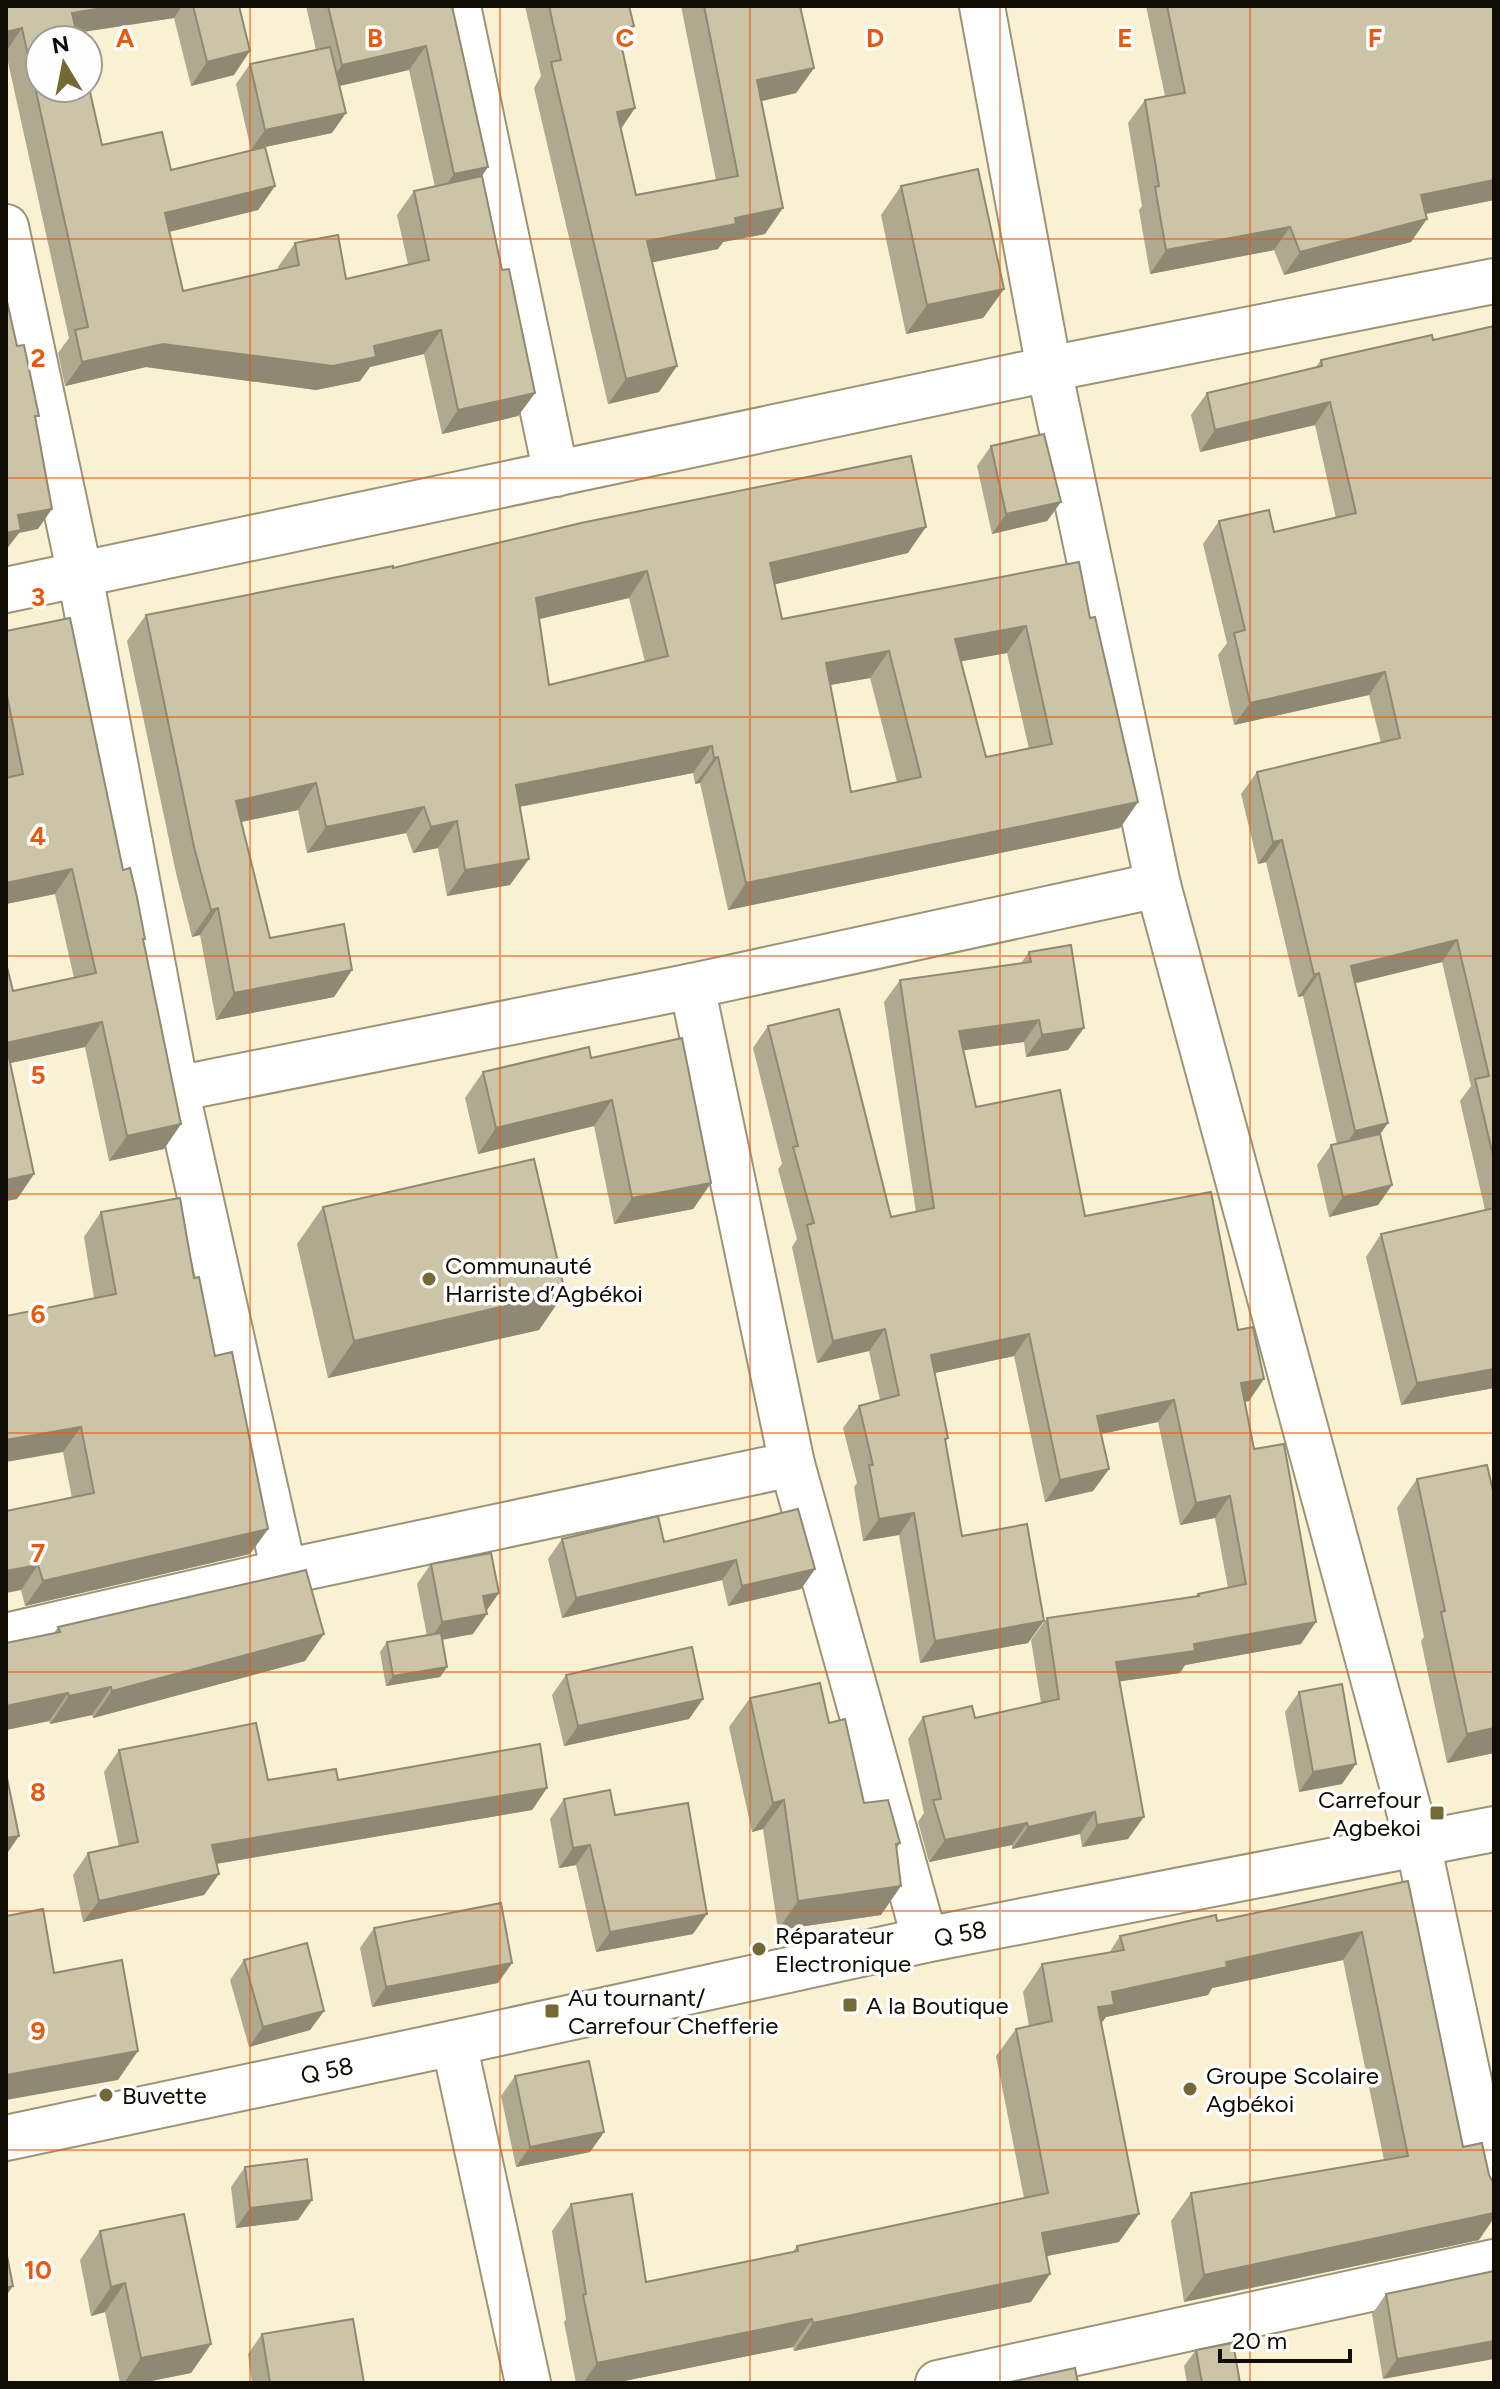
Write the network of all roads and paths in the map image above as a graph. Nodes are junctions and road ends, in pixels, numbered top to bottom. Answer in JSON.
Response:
{"nodes":[{"id":1,"x":458,"y":6,"type":"edge"},
{"id":2,"x":982,"y":6,"type":"edge"},
{"id":3,"x":6,"y":227,"type":"edge"},
{"id":4,"x":1494,"y":281,"type":"edge"},
{"id":5,"x":1049,"y":369,"type":"junction"},
{"id":6,"x":556,"y":474,"type":"junction"},
{"id":7,"x":80,"y":575,"type":"junction"},
{"id":8,"x":6,"y":590,"type":"edge"},
{"id":9,"x":1158,"y":885,"type":"junction"},
{"id":10,"x":692,"y":986,"type":"junction"},
{"id":11,"x":176,"y":1089,"type":"junction"},
{"id":12,"x":792,"y":1464,"type":"junction"},
{"id":13,"x":284,"y":1572,"type":"junction"},
{"id":14,"x":6,"y":1636,"type":"edge"},
{"id":15,"x":1494,"y":1829,"type":"edge"},
{"id":16,"x":1418,"y":1844,"type":"junction"},
{"id":17,"x":925,"y":1940,"type":"junction"},
{"id":18,"x":454,"y":2043,"type":"junction"},
{"id":19,"x":6,"y":2138,"type":"edge"},
{"id":20,"x":1494,"y":2197,"type":"edge"},
{"id":21,"x":1494,"y":2262,"type":"edge"},
{"id":22,"x":528,"y":2383,"type":"edge"},
{"id":23,"x":938,"y":2383,"type":"edge"}],
"edges":[{"from":1,"to":6,"type":"street"},
{"from":2,"to":5,"type":"street"},
{"from":3,"to":7,"type":"street"},
{"from":4,"to":5,"type":"street"},
{"from":5,"to":6,"type":"street"},
{"from":5,"to":9,"type":"street"},
{"from":6,"to":7,"type":"street"},
{"from":7,"to":8,"type":"street"},
{"from":7,"to":11,"type":"street"},
{"from":9,"to":10,"type":"street"},
{"from":9,"to":16,"type":"street"},
{"from":10,"to":11,"type":"street"},
{"from":10,"to":12,"type":"street"},
{"from":11,"to":13,"type":"street"},
{"from":12,"to":13,"type":"street"},
{"from":12,"to":17,"type":"street"},
{"from":13,"to":14,"type":"street"},
{"from":15,"to":16,"type":"street","name":"Q 58"},
{"from":16,"to":17,"type":"street","name":"Q 58"},
{"from":16,"to":20,"type":"street"},
{"from":17,"to":18,"type":"street","name":"Q 58"},
{"from":18,"to":19,"type":"street","name":"Q 58"},
{"from":18,"to":22,"type":"street"},
{"from":21,"to":23,"type":"street"}]}
